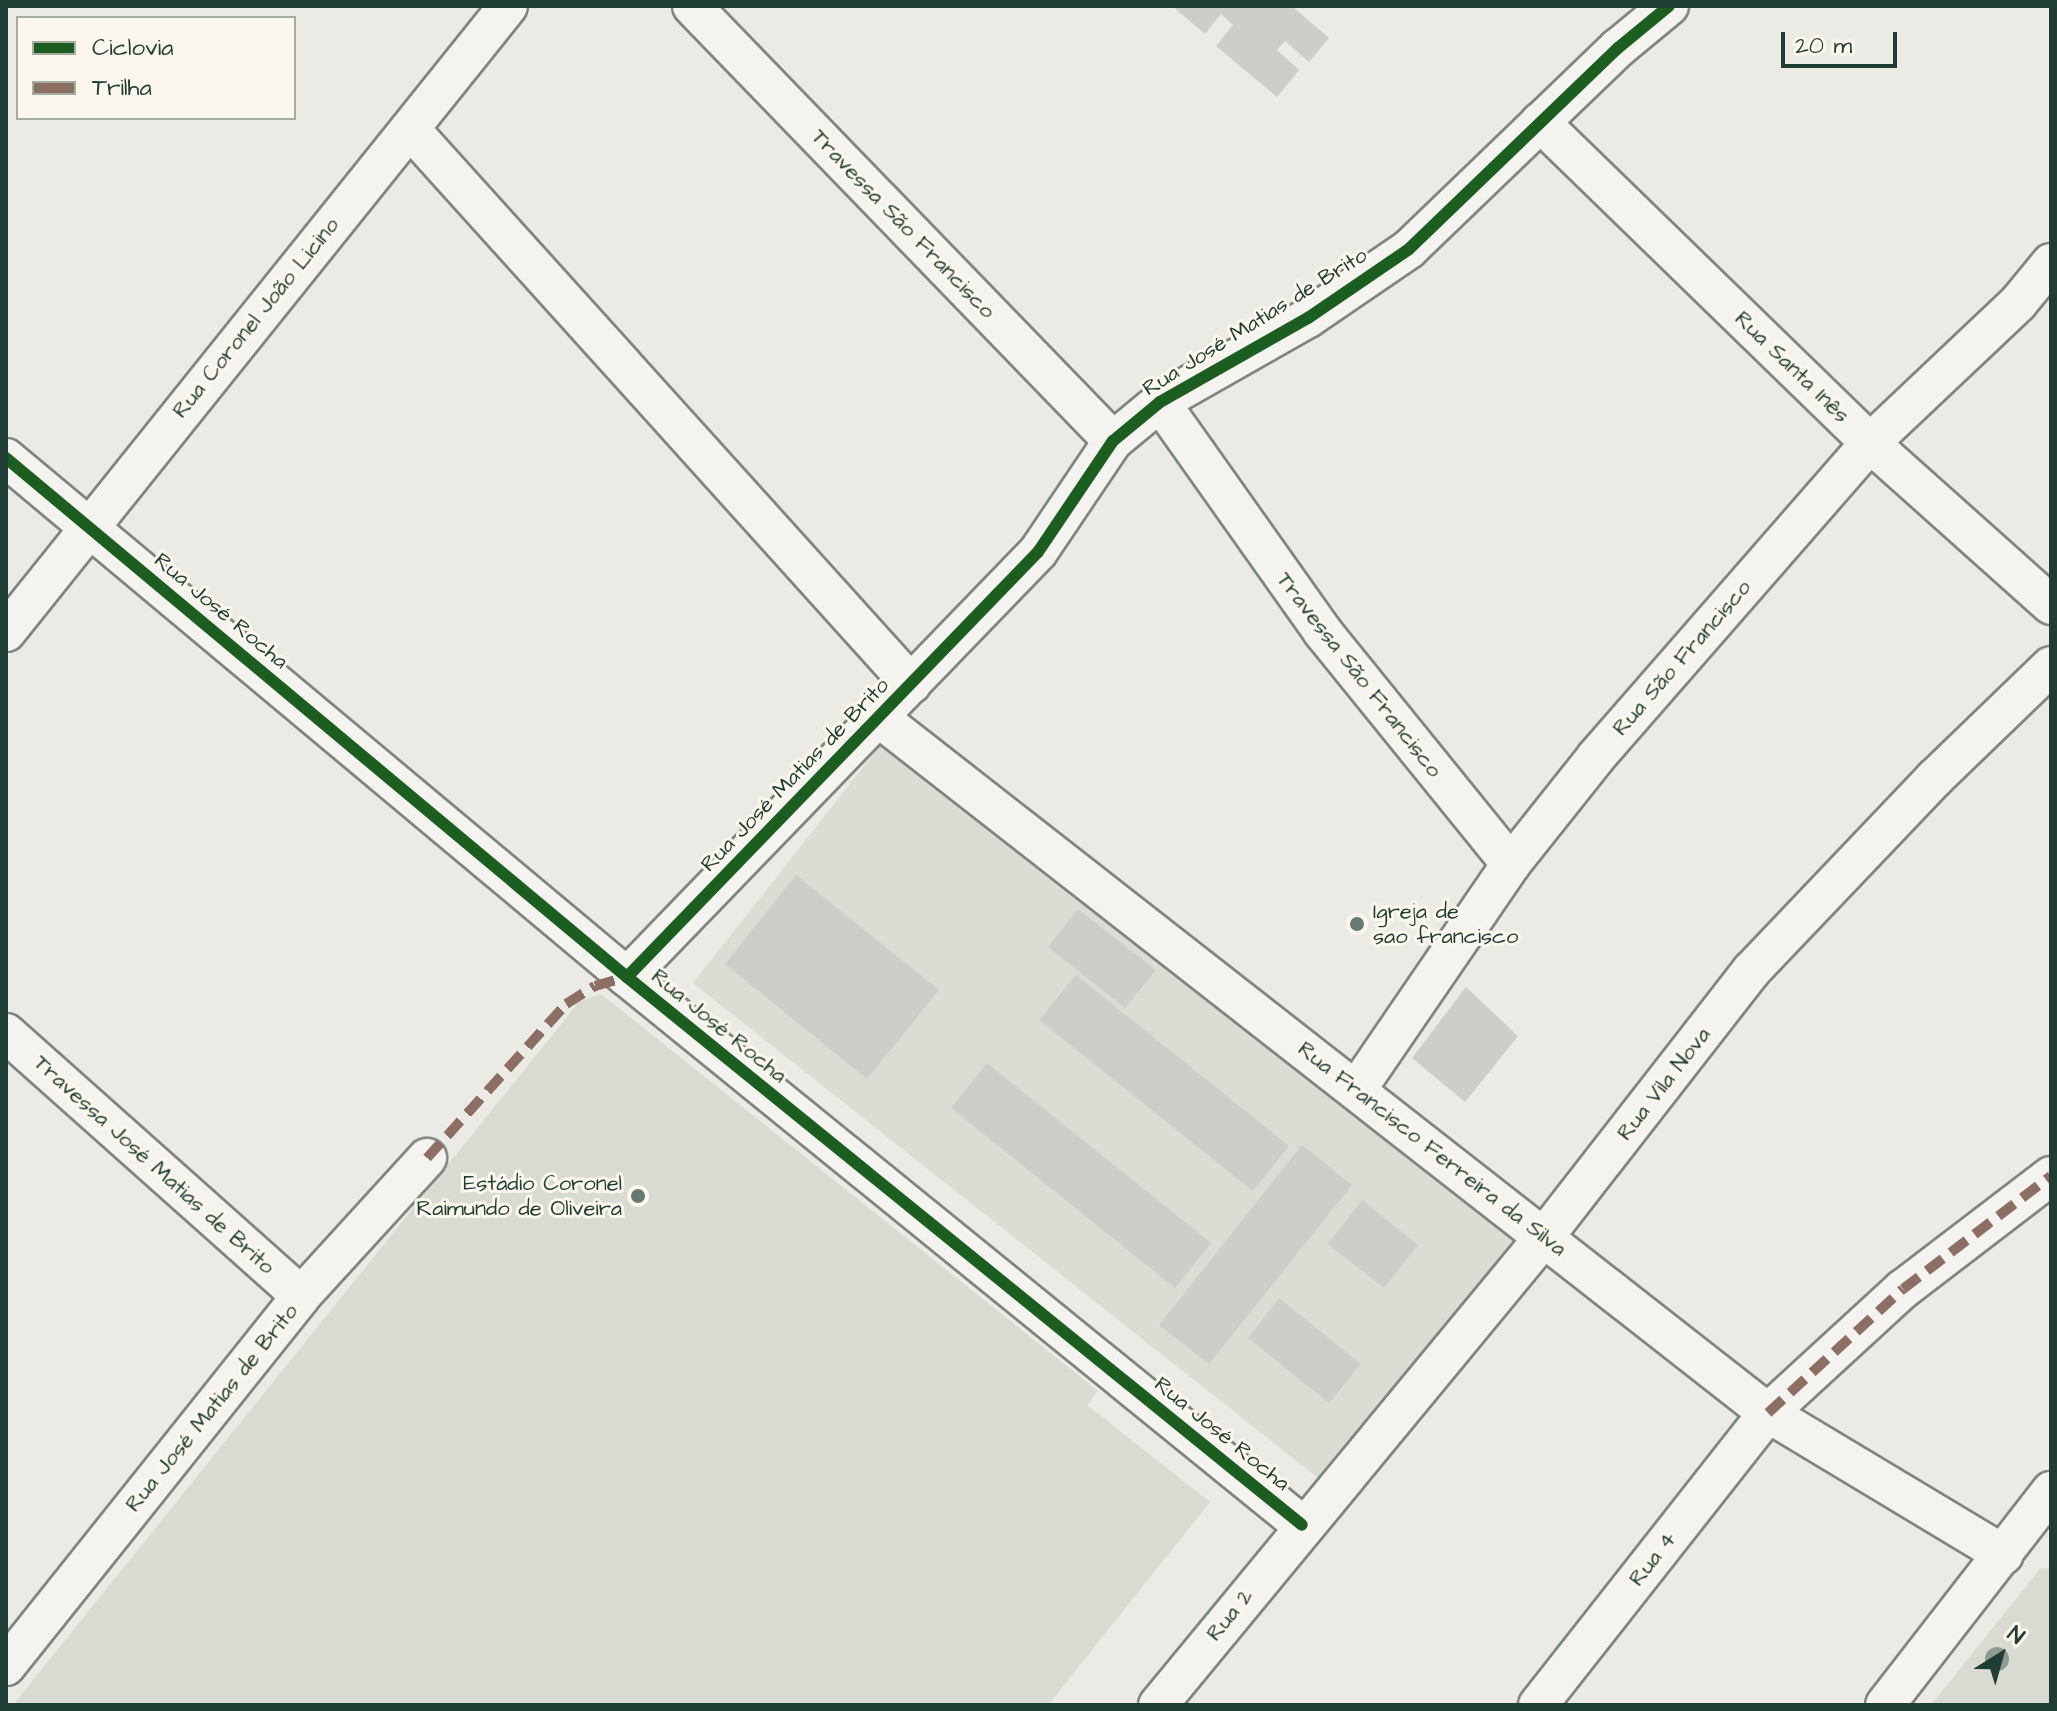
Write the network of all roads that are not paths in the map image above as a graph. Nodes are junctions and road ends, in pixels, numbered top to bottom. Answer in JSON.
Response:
{"nodes":[{"id":1,"x":508,"y":6,"type":"edge"},
{"id":2,"x":692,"y":6,"type":"edge"},
{"id":3,"x":1669,"y":6,"type":"edge"},
{"id":4,"x":1540,"y":122,"type":"junction"},
{"id":5,"x":410,"y":129,"type":"junction"},
{"id":6,"x":2051,"y":263,"type":"edge"},
{"id":7,"x":1160,"y":402,"type":"junction"},
{"id":8,"x":1113,"y":441,"type":"junction"},
{"id":9,"x":1870,"y":443,"type":"junction"},
{"id":10,"x":6,"y":458,"type":"edge"},
{"id":11,"x":88,"y":526,"type":"junction"},
{"id":12,"x":2051,"y":605,"type":"edge"},
{"id":13,"x":6,"y":632,"type":"edge"},
{"id":14,"x":2051,"y":666,"type":"edge"},
{"id":15,"x":911,"y":684,"type":"junction"},
{"id":16,"x":878,"y":717,"type":"junction"},
{"id":17,"x":1511,"y":864,"type":"junction"},
{"id":18,"x":627,"y":977,"type":"junction"},
{"id":19,"x":6,"y":1033,"type":"edge"},
{"id":20,"x":1357,"y":1089,"type":"junction"},
{"id":21,"x":427,"y":1158,"type":"dead end"},
{"id":22,"x":2051,"y":1176,"type":"edge"},
{"id":23,"x":1544,"y":1237,"type":"junction"},
{"id":24,"x":301,"y":1296,"type":"junction"},
{"id":25,"x":1768,"y":1413,"type":"junction"},
{"id":26,"x":2049,"y":1498,"type":"edge"},
{"id":27,"x":1302,"y":1525,"type":"junction"},
{"id":28,"x":2004,"y":1555,"type":"junction"},
{"id":29,"x":6,"y":1666,"type":"edge"},
{"id":30,"x":1158,"y":1705,"type":"edge"},
{"id":31,"x":1538,"y":1705,"type":"edge"},
{"id":32,"x":1885,"y":1705,"type":"edge"}],
"edges":[{"from":1,"to":5,"type":"street","name":"Rua Coronel João Licino"},
{"from":2,"to":8,"type":"street","name":"Travessa São Francisco"},
{"from":3,"to":4,"type":"street","name":"Rua José Matias de Brito"},
{"from":4,"to":7,"type":"street","name":"Rua José Matias de Brito"},
{"from":4,"to":9,"type":"street","name":"Rua Santa Inês"},
{"from":5,"to":11,"type":"street","name":"Rua Coronel João Licino"},
{"from":5,"to":15,"type":"street"},
{"from":6,"to":9,"type":"street","name":"Rua São Francisco"},
{"from":7,"to":8,"type":"street","name":"Rua José Matias de Brito"},
{"from":7,"to":17,"type":"street","name":"Travessa São Francisco"},
{"from":8,"to":15,"type":"street","name":"Rua José Matias de Brito"},
{"from":9,"to":12,"type":"street","name":"Rua Santa Inês"},
{"from":9,"to":17,"type":"street","name":"Rua São Francisco"},
{"from":10,"to":11,"type":"street","name":"Rua José Rocha"},
{"from":11,"to":13,"type":"street","name":"Rua Coronel João Licino"},
{"from":11,"to":18,"type":"street","name":"Rua José Rocha"},
{"from":14,"to":23,"type":"street","name":"Rua Vila Nova"},
{"from":15,"to":16,"type":"street","name":"Rua José Matias de Brito"},
{"from":16,"to":18,"type":"street","name":"Rua José Matias de Brito"},
{"from":16,"to":20,"type":"street","name":"Rua Francisco Ferreira da Silva"},
{"from":17,"to":20,"type":"street","name":"Rua São Francisco"},
{"from":18,"to":27,"type":"street","name":"Rua José Rocha"},
{"from":19,"to":24,"type":"street","name":"Travessa José Matias de Brito"},
{"from":20,"to":23,"type":"street","name":"Rua Francisco Ferreira da Silva"},
{"from":21,"to":24,"type":"street","name":"Rua José Matias de Brito"},
{"from":22,"to":25,"type":"street","name":"Rua 4"},
{"from":23,"to":25,"type":"street","name":"Rua Francisco Ferreira da Silva"},
{"from":23,"to":27,"type":"street","name":"Rua Vila Nova"},
{"from":24,"to":29,"type":"street","name":"Rua José Matias de Brito"},
{"from":25,"to":28,"type":"street","name":"Rua Francisco Ferreira da Silva"},
{"from":25,"to":31,"type":"street","name":"Rua 4"},
{"from":26,"to":28,"type":"street"},
{"from":27,"to":30,"type":"street","name":"Rua 2"},
{"from":28,"to":32,"type":"street"}]}
